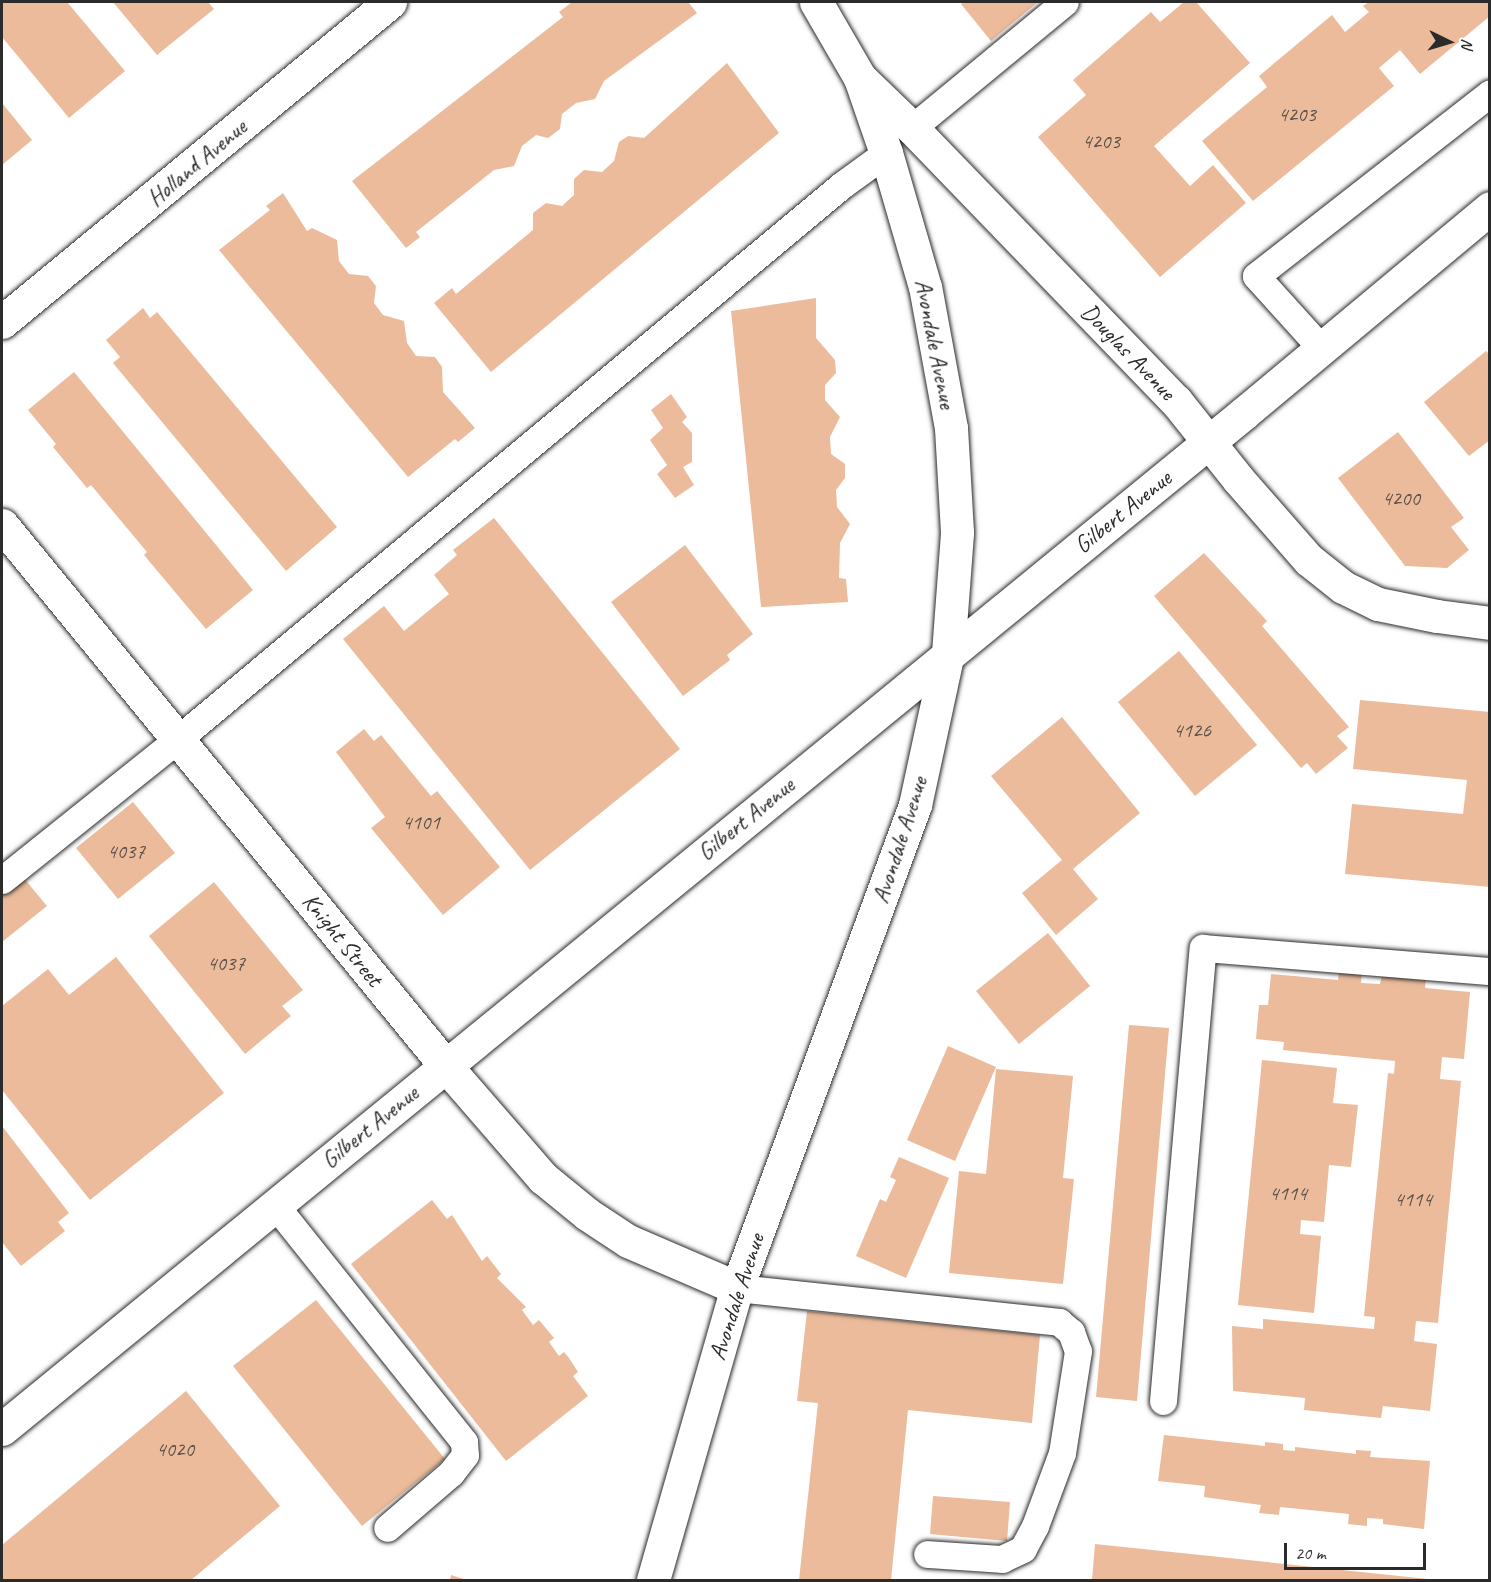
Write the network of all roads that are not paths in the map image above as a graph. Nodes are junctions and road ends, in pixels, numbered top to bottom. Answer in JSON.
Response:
{"nodes":[{"id":1,"x":390,"y":2,"type":"edge"},
{"id":2,"x":816,"y":2,"type":"edge"},
{"id":3,"x":1065,"y":2,"type":"edge"},
{"id":4,"x":860,"y":78,"type":"junction"},
{"id":5,"x":1490,"y":93,"type":"edge"},
{"id":6,"x":912,"y":128,"type":"junction"},
{"id":7,"x":886,"y":153,"type":"junction"},
{"id":8,"x":1490,"y":208,"type":"edge"},
{"id":9,"x":2,"y":322,"type":"edge"},
{"id":10,"x":1321,"y":348,"type":"junction"},
{"id":11,"x":1209,"y":441,"type":"junction"},
{"id":12,"x":2,"y":525,"type":"edge"},
{"id":13,"x":1490,"y":623,"type":"edge"},
{"id":14,"x":948,"y":653,"type":"junction"},
{"id":15,"x":178,"y":739,"type":"junction"},
{"id":16,"x":2,"y":880,"type":"edge"},
{"id":17,"x":1490,"y":972,"type":"edge"},
{"id":18,"x":445,"y":1065,"type":"junction"},
{"id":19,"x":275,"y":1205,"type":"junction"},
{"id":20,"x":737,"y":1288,"type":"junction"},
{"id":21,"x":1163,"y":1401,"type":"dead end"},
{"id":22,"x":2,"y":1429,"type":"edge"},
{"id":23,"x":387,"y":1528,"type":"dead end"},
{"id":24,"x":927,"y":1554,"type":"dead end"},
{"id":25,"x":654,"y":1581,"type":"edge"}],
"edges":[{"from":1,"to":9,"type":"street","name":"Holland Avenue"},
{"from":2,"to":4,"type":"street","name":"Douglas Avenue"},
{"from":3,"to":6,"type":"lane"},
{"from":4,"to":6,"type":"street","name":"Douglas Avenue"},
{"from":4,"to":7,"type":"street","name":"Avondale Avenue"},
{"from":5,"to":10,"type":"lane"},
{"from":6,"to":11,"type":"street","name":"Douglas Avenue"},
{"from":7,"to":14,"type":"street","name":"Avondale Avenue"},
{"from":7,"to":15,"type":"lane"},
{"from":8,"to":10,"type":"street","name":"Gilbert Avenue"},
{"from":10,"to":11,"type":"street","name":"Gilbert Avenue"},
{"from":11,"to":13,"type":"street","name":"Douglas Avenue"},
{"from":11,"to":14,"type":"street","name":"Gilbert Avenue"},
{"from":12,"to":15,"type":"street","name":"Knight Street"},
{"from":14,"to":18,"type":"street","name":"Gilbert Avenue"},
{"from":14,"to":20,"type":"street","name":"Avondale Avenue"},
{"from":15,"to":16,"type":"lane"},
{"from":15,"to":18,"type":"street","name":"Knight Street"},
{"from":17,"to":21,"type":"lane"},
{"from":18,"to":19,"type":"street","name":"Gilbert Avenue"},
{"from":18,"to":20,"type":"street","name":"Knight Street"},
{"from":19,"to":22,"type":"street","name":"Gilbert Avenue"},
{"from":19,"to":23,"type":"lane"},
{"from":20,"to":24,"type":"lane"},
{"from":20,"to":25,"type":"street","name":"Avondale Avenue"}]}
